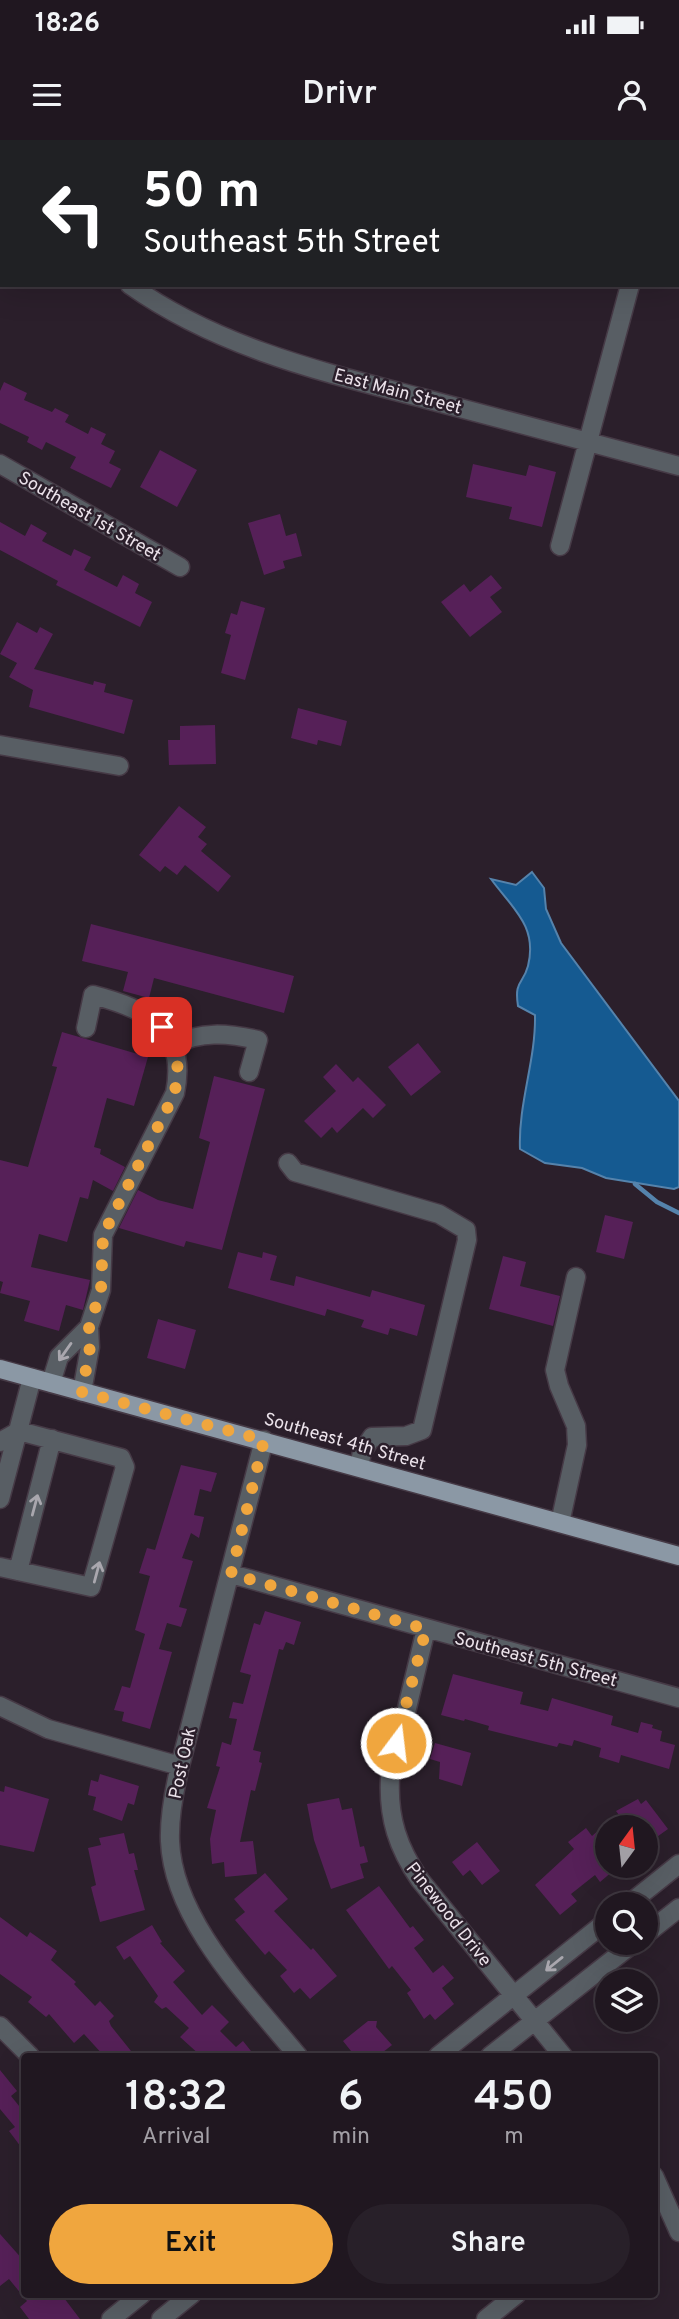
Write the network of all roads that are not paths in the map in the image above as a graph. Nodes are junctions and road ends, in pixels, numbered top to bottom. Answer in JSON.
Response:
{"nodes":[{"id":1,"x":133,"y":287,"type":"edge"},
{"id":2,"x":629,"y":287,"type":"edge"},
{"id":3,"x":587,"y":442,"type":"junction"},
{"id":4,"x":0,"y":464,"type":"edge"},
{"id":5,"x":679,"y":466,"type":"edge"},
{"id":6,"x":560,"y":546,"type":"dead end"},
{"id":7,"x":180,"y":567,"type":"dead end"},
{"id":8,"x":0,"y":745,"type":"edge"},
{"id":9,"x":0,"y":760,"type":"edge"},
{"id":10,"x":119,"y":766,"type":"dead end"},
{"id":11,"x":86,"y":1028,"type":"dead end"},
{"id":12,"x":173,"y":1045,"type":"junction"},
{"id":13,"x":249,"y":1072,"type":"dead end"},
{"id":14,"x":288,"y":1163,"type":"dead end"},
{"id":15,"x":576,"y":1277,"type":"dead end"},
{"id":16,"x":89,"y":1327,"type":"junction"},
{"id":17,"x":0,"y":1369,"type":"edge"},
{"id":18,"x":32,"y":1378,"type":"junction"},
{"id":19,"x":51,"y":1383,"type":"junction"},
{"id":20,"x":82,"y":1392,"type":"junction"},
{"id":21,"x":19,"y":1431,"type":"junction"},
{"id":22,"x":52,"y":1440,"type":"junction"},
{"id":23,"x":264,"y":1440,"type":"junction"},
{"id":24,"x":0,"y":1442,"type":"edge"},
{"id":25,"x":359,"y":1466,"type":"junction"},
{"id":26,"x":0,"y":1499,"type":"edge"},
{"id":27,"x":560,"y":1523,"type":"junction"},
{"id":28,"x":679,"y":1556,"type":"edge"},
{"id":29,"x":9,"y":1569,"type":"edge"},
{"id":30,"x":231,"y":1574,"type":"junction"},
{"id":31,"x":426,"y":1629,"type":"junction"},
{"id":32,"x":679,"y":1698,"type":"edge"},
{"id":33,"x":0,"y":1706,"type":"edge"},
{"id":34,"x":180,"y":1766,"type":"junction"},
{"id":35,"x":678,"y":1868,"type":"edge"},
{"id":36,"x":645,"y":1892,"type":"edge"},
{"id":37,"x":679,"y":1908,"type":"edge"},
{"id":38,"x":658,"y":1925,"type":"edge"},
{"id":39,"x":595,"y":1932,"type":"edge"},
{"id":40,"x":619,"y":1955,"type":"edge"},
{"id":41,"x":514,"y":1996,"type":"junction"},
{"id":42,"x":535,"y":2021,"type":"junction"},
{"id":43,"x":0,"y":2026,"type":"edge"},
{"id":44,"x":27,"y":2053,"type":"edge"},
{"id":45,"x":296,"y":2053,"type":"edge"},
{"id":46,"x":442,"y":2053,"type":"edge"},
{"id":47,"x":494,"y":2053,"type":"edge"},
{"id":48,"x":560,"y":2053,"type":"edge"},
{"id":49,"x":658,"y":2189,"type":"edge"},
{"id":50,"x":679,"y":2232,"type":"edge"},
{"id":51,"x":137,"y":2298,"type":"edge"},
{"id":52,"x":187,"y":2298,"type":"edge"},
{"id":53,"x":512,"y":2298,"type":"edge"},
{"id":54,"x":111,"y":2319,"type":"edge"},
{"id":55,"x":161,"y":2319,"type":"edge"},
{"id":56,"x":486,"y":2319,"type":"edge"}],
"edges":[{"from":1,"to":3,"type":"street","name":"East Main Street"},
{"from":2,"to":3,"type":"street"},
{"from":3,"to":5,"type":"street","name":"East Main Street"},
{"from":3,"to":6,"type":"street"},
{"from":4,"to":7,"type":"street","name":"Southeast 1st Street"},
{"from":8,"to":9,"type":"street"},
{"from":8,"to":10,"type":"street"},
{"from":11,"to":12,"type":"street"},
{"from":12,"to":13,"type":"street"},
{"from":12,"to":16,"type":"street"},
{"from":14,"to":25,"type":"street"},
{"from":15,"to":27,"type":"street"},
{"from":16,"to":19,"type":"street","one_way":true},
{"from":16,"to":20,"type":"street"},
{"from":17,"to":18,"type":"main road","name":"Southeast 4th Street"},
{"from":18,"to":19,"type":"main road","name":"Southeast 4th Street"},
{"from":18,"to":21,"type":"street"},
{"from":19,"to":20,"type":"main road","name":"Southeast 4th Street"},
{"from":20,"to":23,"type":"main road","name":"Southeast 4th Street"},
{"from":21,"to":22,"type":"street"},
{"from":21,"to":24,"type":"street"},
{"from":21,"to":26,"type":"street"},
{"from":29,"to":22,"type":"street","one_way":true},
{"from":29,"to":22,"type":"street","one_way":true},
{"from":23,"to":25,"type":"main road","name":"Southeast 4th Street"},
{"from":23,"to":30,"type":"street","name":"Post Oak"},
{"from":25,"to":27,"type":"main road","name":"Southeast 4th Street"},
{"from":27,"to":28,"type":"main road","name":"Southeast 4th Street"},
{"from":30,"to":31,"type":"street","name":"Southeast 5th Street"},
{"from":30,"to":34,"type":"street","name":"Post Oak"},
{"from":31,"to":32,"type":"street","name":"Southeast 5th Street"},
{"from":31,"to":41,"type":"street","name":"Pinewood Drive"},
{"from":33,"to":34,"type":"street"},
{"from":34,"to":45,"type":"street","name":"Post Oak"},
{"from":35,"to":36,"type":"street"},
{"from":37,"to":38,"type":"street"},
{"from":39,"to":41,"type":"street","one_way":true},
{"from":40,"to":42,"type":"street"},
{"from":41,"to":42,"type":"street","name":"Pinewood Drive"},
{"from":41,"to":46,"type":"street"},
{"from":42,"to":47,"type":"street"},
{"from":42,"to":48,"type":"street","name":"Pinewood Drive"},
{"from":43,"to":44,"type":"street"},
{"from":49,"to":50,"type":"street"},
{"from":51,"to":54,"type":"street"},
{"from":52,"to":55,"type":"street"},
{"from":53,"to":56,"type":"street"}]}
